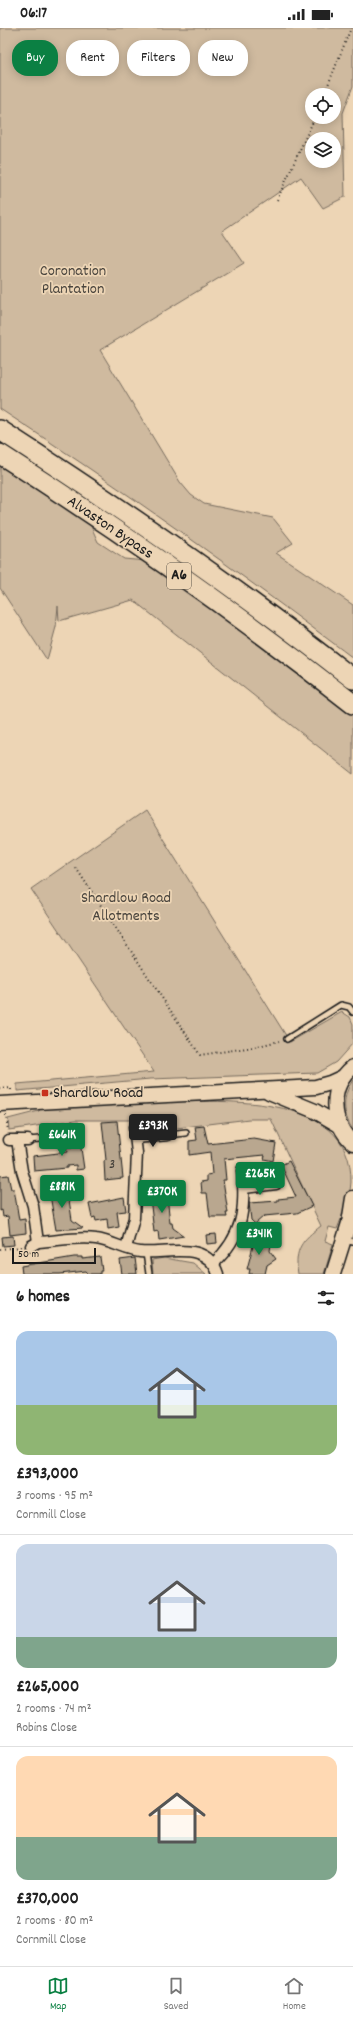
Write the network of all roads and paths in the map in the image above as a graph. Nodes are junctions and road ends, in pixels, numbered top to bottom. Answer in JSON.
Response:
{"nodes":[{"id":1,"x":350,"y":28,"type":"edge"},
{"id":2,"x":327,"y":88,"type":"edge"},
{"id":3,"x":312,"y":124,"type":"edge"},
{"id":4,"x":277,"y":200,"type":"dead end"},
{"id":5,"x":0,"y":430,"type":"edge"},
{"id":6,"x":0,"y":454,"type":"edge"},
{"id":7,"x":353,"y":679,"type":"edge"},
{"id":8,"x":353,"y":704,"type":"edge"},
{"id":9,"x":76,"y":868,"type":"dead end"},
{"id":10,"x":353,"y":1012,"type":"edge"},
{"id":11,"x":287,"y":1039,"type":"joint"},
{"id":12,"x":353,"y":1067,"type":"edge"},
{"id":13,"x":343,"y":1077,"type":"junction"},
{"id":14,"x":265,"y":1090,"type":"junction"},
{"id":15,"x":3,"y":1104,"type":"edge"},
{"id":16,"x":339,"y":1125,"type":"junction"},
{"id":17,"x":134,"y":1127,"type":"dead end"},
{"id":18,"x":186,"y":1133,"type":"dead end"},
{"id":19,"x":168,"y":1135,"type":"joint"},
{"id":20,"x":51,"y":1138,"type":"dead end"},
{"id":21,"x":136,"y":1138,"type":"junction"},
{"id":22,"x":13,"y":1140,"type":"junction"},
{"id":23,"x":28,"y":1140,"type":"joint"},
{"id":24,"x":352,"y":1144,"type":"edge"},
{"id":25,"x":242,"y":1170,"type":"dead end"},
{"id":26,"x":276,"y":1184,"type":"dead end"},
{"id":27,"x":244,"y":1188,"type":"junction"},
{"id":28,"x":353,"y":1198,"type":"edge"},
{"id":29,"x":351,"y":1219,"type":"edge"},
{"id":30,"x":348,"y":1240,"type":"edge"},
{"id":31,"x":34,"y":1244,"type":"junction"},
{"id":32,"x":126,"y":1248,"type":"junction"},
{"id":33,"x":0,"y":1249,"type":"edge"},
{"id":34,"x":146,"y":1252,"type":"junction"},
{"id":35,"x":213,"y":1264,"type":"junction"},
{"id":36,"x":149,"y":1274,"type":"edge"},
{"id":37,"x":218,"y":1274,"type":"edge"},
{"id":38,"x":333,"y":1274,"type":"edge"}],
"edges":[{"from":1,"to":2,"type":"path"},
{"from":3,"to":4,"type":"path"},
{"from":5,"to":7,"type":"highway","name":"Alvaston Bypass","number":"A6"},
{"from":6,"to":8,"type":"highway","name":"Alvaston Bypass","number":"A6"},
{"from":9,"to":11,"type":"path"},
{"from":10,"to":11,"type":"lane"},
{"from":12,"to":13,"type":"street"},
{"from":13,"to":14,"type":"street"},
{"from":13,"to":16,"type":"street"},
{"from":14,"to":15,"type":"street"},
{"from":14,"to":16,"type":"street"},
{"from":15,"to":22,"type":"path"},
{"from":16,"to":24,"type":"street"},
{"from":17,"to":21,"type":"street"},
{"from":18,"to":19,"type":"lane"},
{"from":19,"to":21,"type":"street"},
{"from":20,"to":23,"type":"lane"},
{"from":21,"to":32,"type":"street"},
{"from":22,"to":23,"type":"street"},
{"from":22,"to":31,"type":"street"},
{"from":25,"to":27,"type":"street"},
{"from":26,"to":27,"type":"street"},
{"from":27,"to":35,"type":"street"},
{"from":28,"to":29,"type":"street"},
{"from":29,"to":30,"type":"street"},
{"from":30,"to":38,"type":"street"},
{"from":31,"to":32,"type":"street"},
{"from":31,"to":33,"type":"path"},
{"from":32,"to":34,"type":"street"},
{"from":34,"to":35,"type":"street"},
{"from":34,"to":36,"type":"lane"},
{"from":35,"to":37,"type":"street"}]}
